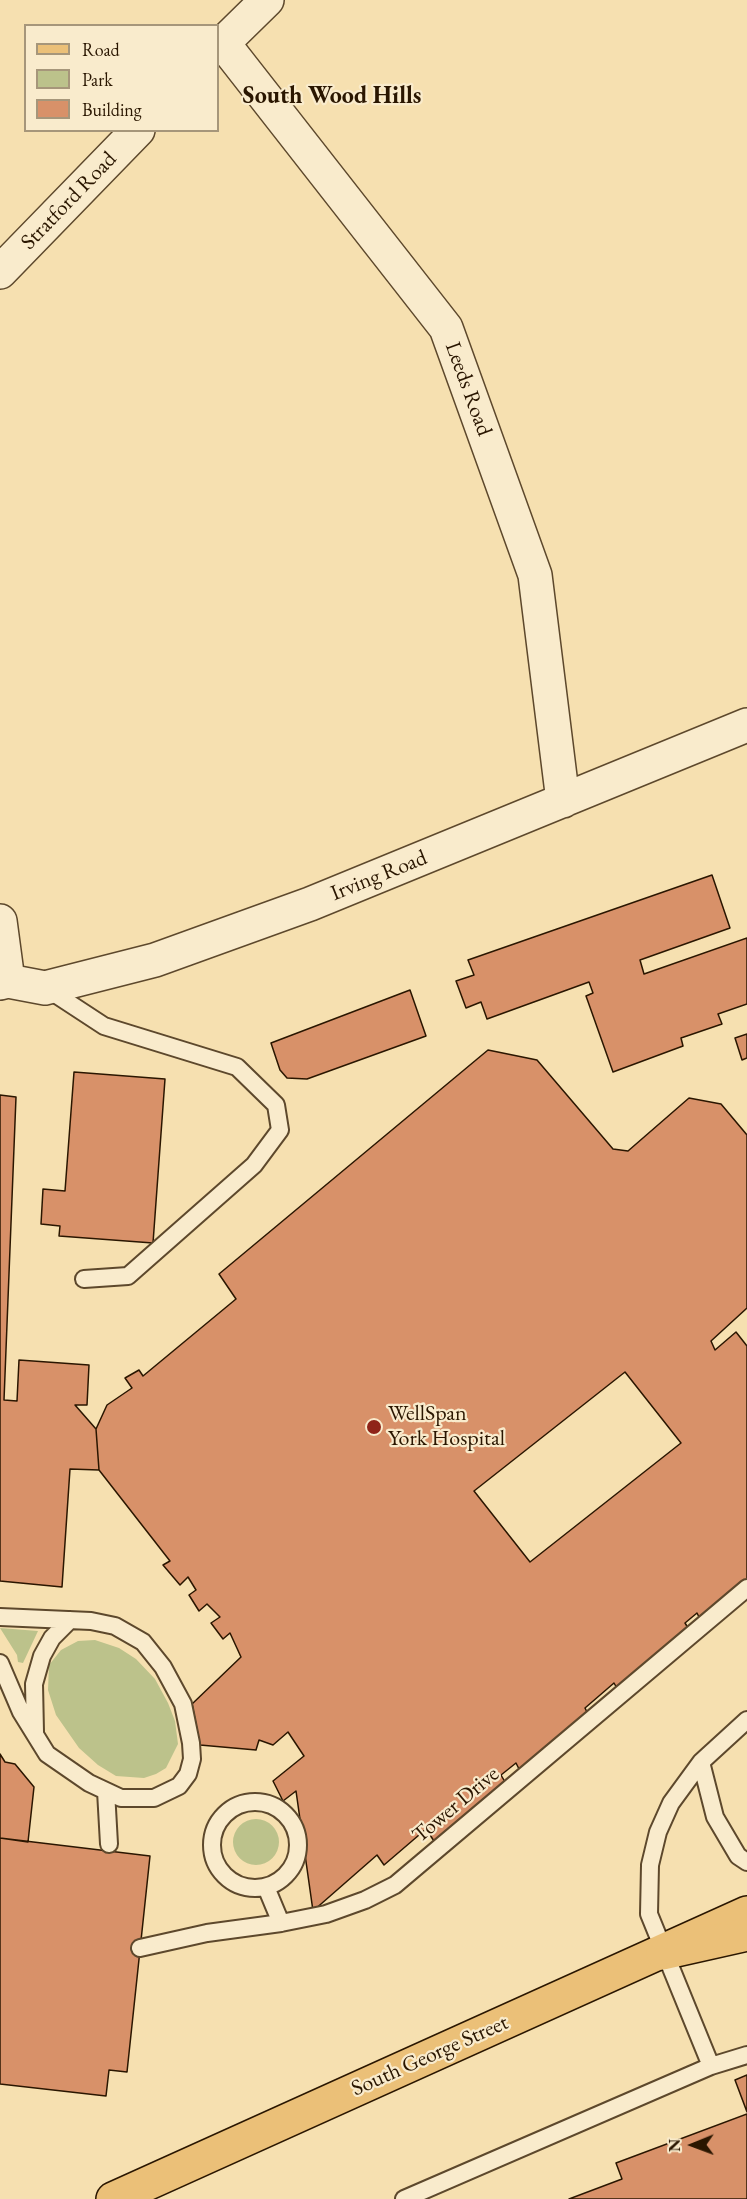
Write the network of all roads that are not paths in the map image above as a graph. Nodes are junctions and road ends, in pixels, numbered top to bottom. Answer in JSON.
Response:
{"nodes":[{"id":1,"x":267,"y":0,"type":"edge"},
{"id":2,"x":220,"y":46,"type":"edge"},
{"id":3,"x":136,"y":132,"type":"edge"},
{"id":4,"x":0,"y":272,"type":"edge"},
{"id":5,"x":747,"y":724,"type":"edge"},
{"id":6,"x":563,"y":801,"type":"junction"},
{"id":7,"x":0,"y":921,"type":"edge"},
{"id":8,"x":4,"y":982,"type":"edge"},
{"id":9,"x":45,"y":987,"type":"junction"},
{"id":10,"x":84,"y":1279,"type":"dead end"},
{"id":11,"x":747,"y":1588,"type":"edge"},
{"id":12,"x":0,"y":1617,"type":"edge"},
{"id":13,"x":70,"y":1620,"type":"junction"},
{"id":14,"x":0,"y":1663,"type":"edge"},
{"id":15,"x":747,"y":1720,"type":"edge"},
{"id":16,"x":34,"y":1732,"type":"junction"},
{"id":17,"x":702,"y":1762,"type":"junction"},
{"id":18,"x":105,"y":1791,"type":"junction"},
{"id":19,"x":109,"y":1844,"type":"dead end"},
{"id":20,"x":747,"y":1862,"type":"edge"},
{"id":21,"x":266,"y":1887,"type":"junction"},
{"id":22,"x":747,"y":1913,"type":"edge"},
{"id":23,"x":281,"y":1923,"type":"junction"},
{"id":24,"x":747,"y":1935,"type":"edge"},
{"id":25,"x":140,"y":1948,"type":"dead end"},
{"id":26,"x":663,"y":1953,"type":"junction"},
{"id":27,"x":747,"y":2055,"type":"edge"},
{"id":28,"x":711,"y":2066,"type":"junction"},
{"id":29,"x":132,"y":2195,"type":"edge"},
{"id":30,"x":404,"y":2199,"type":"edge"}],
"edges":[{"from":1,"to":2,"type":"street"},
{"from":2,"to":6,"type":"street","name":"Leeds Road"},
{"from":3,"to":4,"type":"street","name":"Stratford Road"},
{"from":5,"to":6,"type":"street","name":"Irving Road"},
{"from":6,"to":9,"type":"street","name":"Irving Road"},
{"from":7,"to":8,"type":"street"},
{"from":8,"to":9,"type":"street","name":"Irving Road"},
{"from":9,"to":10,"type":"lane"},
{"from":11,"to":23,"type":"lane","name":"Tower Drive"},
{"from":12,"to":13,"type":"lane"},
{"from":13,"to":16,"type":"lane"},
{"from":13,"to":18,"type":"lane"},
{"from":14,"to":16,"type":"lane"},
{"from":15,"to":17,"type":"lane"},
{"from":16,"to":18,"type":"lane"},
{"from":17,"to":20,"type":"lane"},
{"from":17,"to":26,"type":"lane"},
{"from":18,"to":19,"type":"lane"},
{"from":21,"to":21,"type":"lane"},
{"from":21,"to":23,"type":"lane"},
{"from":22,"to":26,"type":"main road","name":"South George Street"},
{"from":23,"to":25,"type":"lane","name":"Tower Drive"},
{"from":24,"to":26,"type":"main road"},
{"from":26,"to":28,"type":"lane"},
{"from":26,"to":29,"type":"main road","name":"South George Street"},
{"from":27,"to":28,"type":"lane"},
{"from":28,"to":30,"type":"lane"}]}
